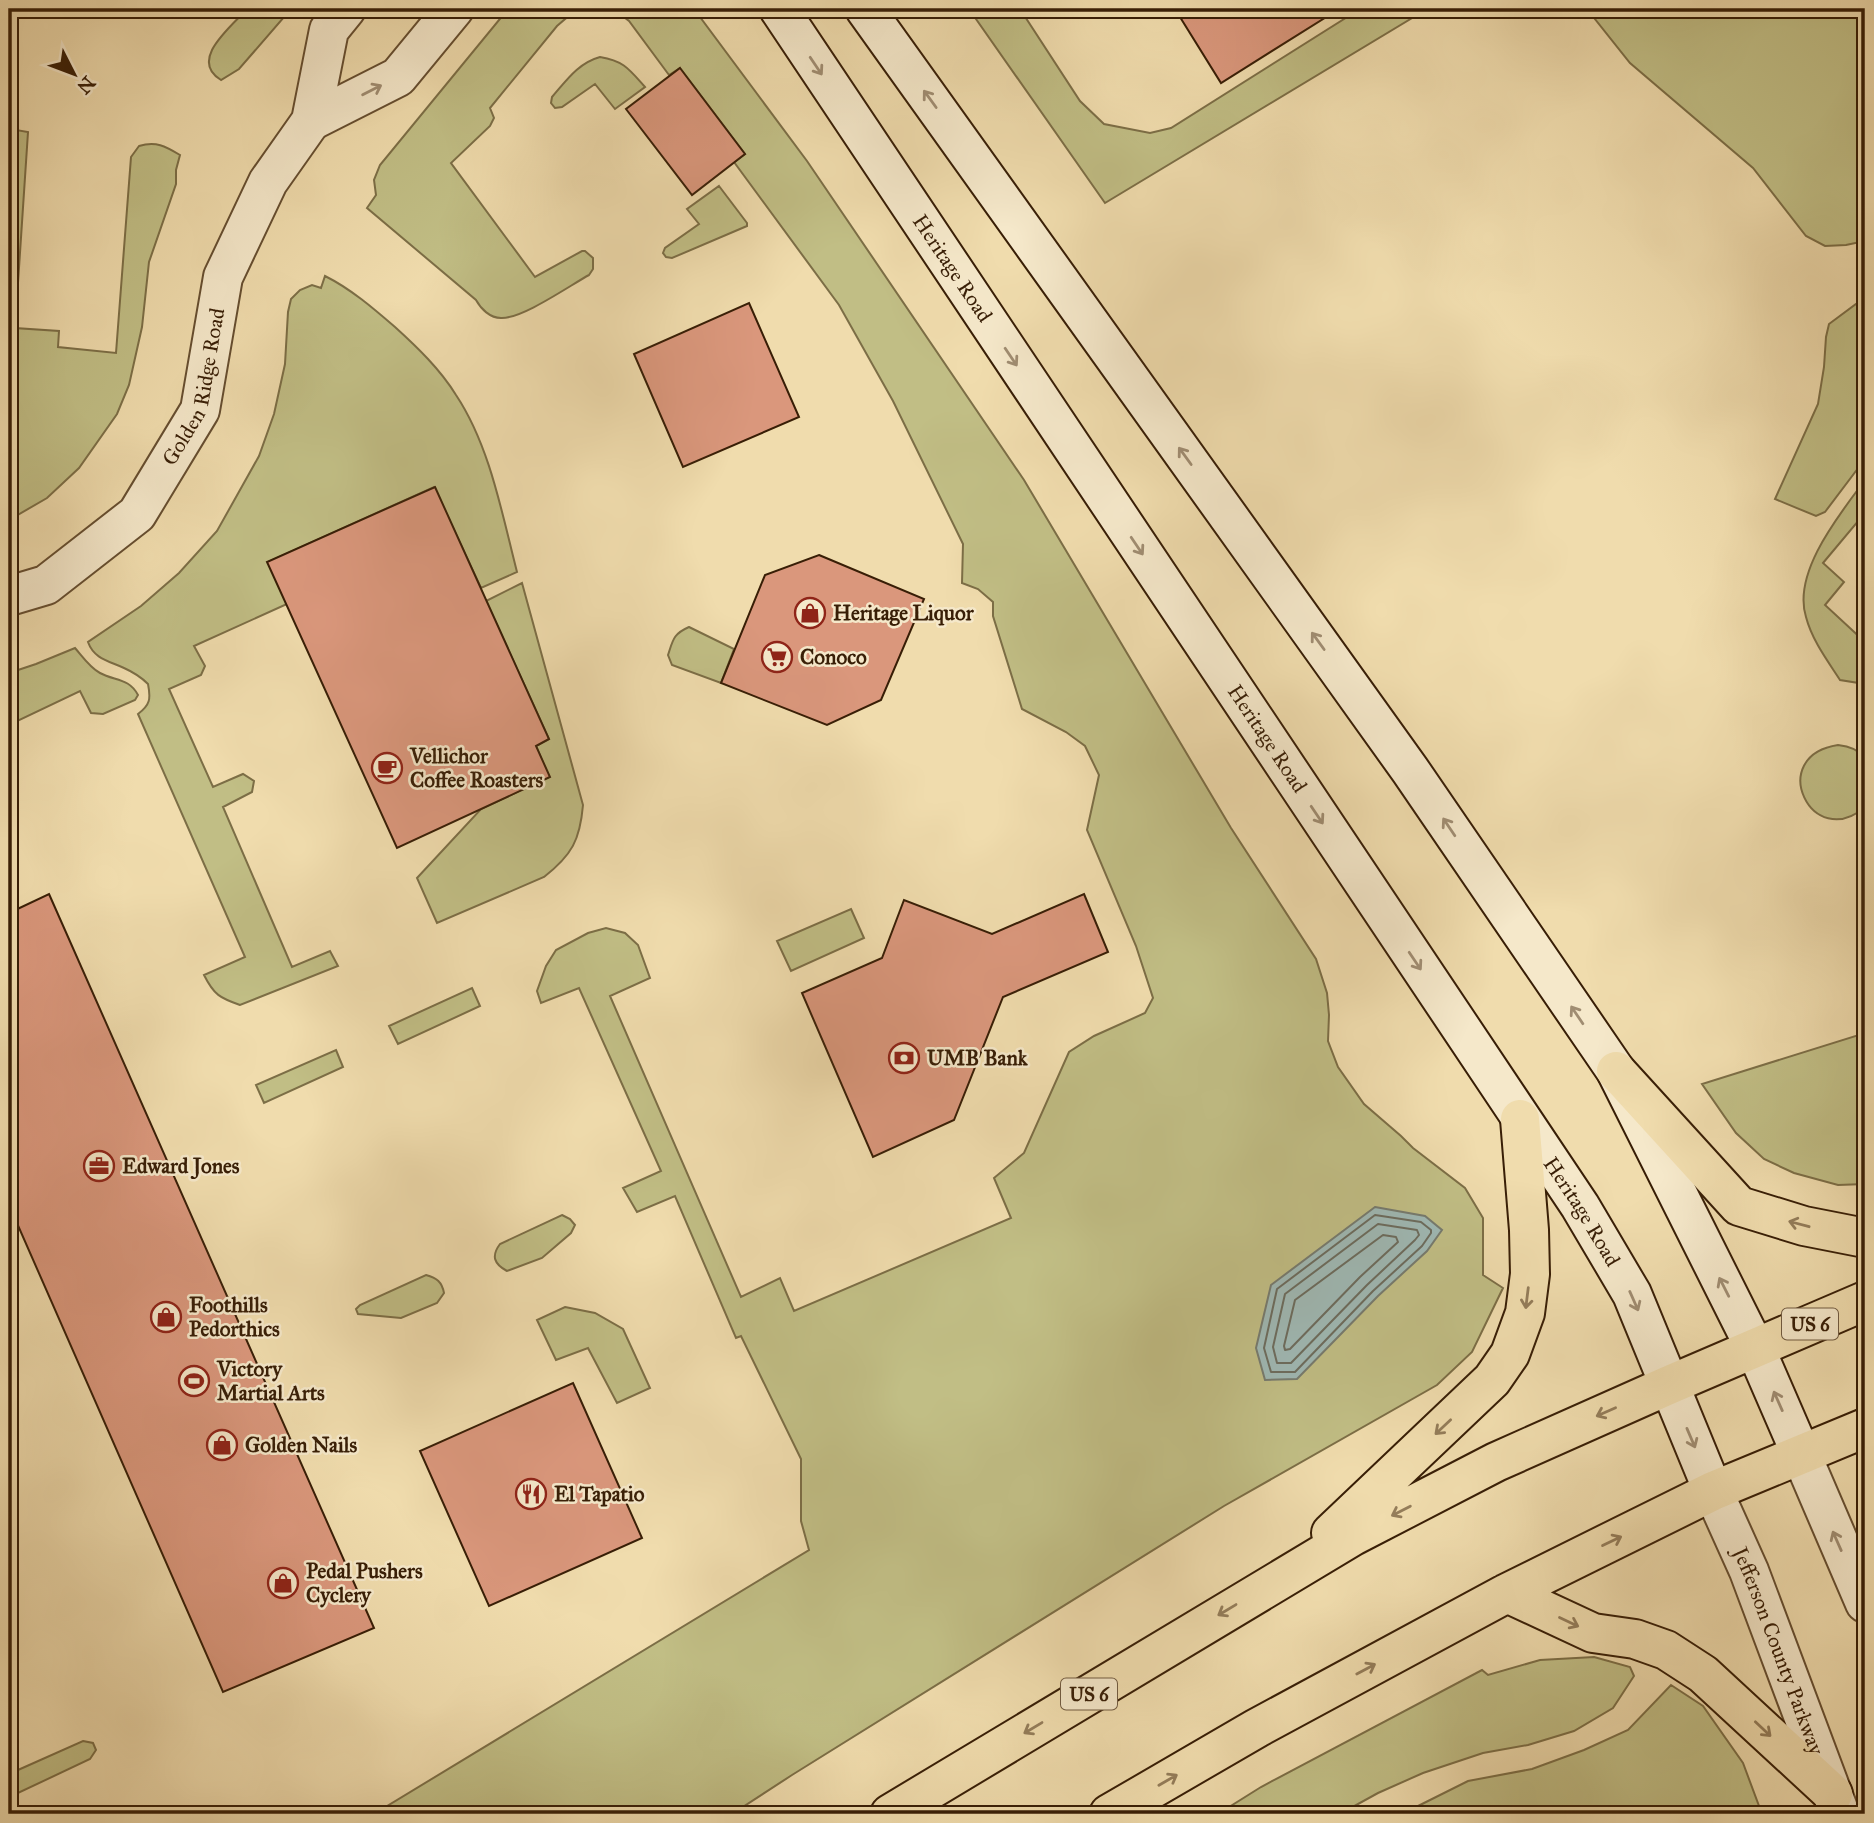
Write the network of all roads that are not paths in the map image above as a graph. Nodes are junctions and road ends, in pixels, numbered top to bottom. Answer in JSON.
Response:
{"nodes":[{"id":1,"x":346,"y":9,"type":"edge"},
{"id":2,"x":454,"y":9,"type":"edge"},
{"id":3,"x":779,"y":9,"type":"edge"},
{"id":4,"x":865,"y":9,"type":"edge"},
{"id":5,"x":311,"y":121,"type":"junction"},
{"id":6,"x":9,"y":596,"type":"edge"},
{"id":7,"x":1616,"y":1071,"type":"junction"},
{"id":8,"x":1520,"y":1119,"type":"junction"},
{"id":9,"x":1865,"y":1238,"type":"edge"},
{"id":10,"x":1865,"y":1301,"type":"edge"},
{"id":11,"x":1755,"y":1348,"type":"junction"},
{"id":12,"x":1669,"y":1385,"type":"junction"},
{"id":13,"x":1865,"y":1428,"type":"edge"},
{"id":14,"x":1801,"y":1454,"type":"junction"},
{"id":15,"x":1713,"y":1491,"type":"junction"},
{"id":16,"x":1286,"y":1575,"type":"junction"},
{"id":17,"x":1507,"y":1593,"type":"junction"},
{"id":18,"x":1865,"y":1603,"type":"edge"},
{"id":19,"x":1837,"y":1804,"type":"edge"},
{"id":20,"x":890,"y":1814,"type":"edge"},
{"id":21,"x":1109,"y":1814,"type":"edge"}],
"edges":[{"from":1,"to":5,"type":"main road","name":"Golden Ridge Road"},
{"from":5,"to":2,"type":"main road","name":"Golden Ridge Road","one_way":true},
{"from":3,"to":8,"type":"main road","name":"Heritage Road","one_way":true},
{"from":7,"to":4,"type":"main road","one_way":true},
{"from":5,"to":6,"type":"main road","name":"Golden Ridge Road"},
{"from":9,"to":7,"type":"highway","one_way":true},
{"from":11,"to":7,"type":"main road","one_way":true},
{"from":8,"to":12,"type":"main road","name":"Heritage Road","one_way":true},
{"from":8,"to":16,"type":"highway","one_way":true},
{"from":10,"to":11,"type":"highway","number":"US 6"},
{"from":11,"to":12,"type":"highway","name":"US 6","number":"US 6"},
{"from":14,"to":11,"type":"main road","one_way":true},
{"from":12,"to":15,"type":"main road","name":"Heritage Road","one_way":true},
{"from":12,"to":16,"type":"highway","number":"US 6","one_way":true},
{"from":13,"to":14,"type":"highway"},
{"from":14,"to":15,"type":"highway"},
{"from":18,"to":14,"type":"main road","one_way":true},
{"from":17,"to":15,"type":"highway","one_way":true},
{"from":15,"to":19,"type":"main road","name":"Jefferson County Parkway"},
{"from":16,"to":20,"type":"highway","number":"US 6","one_way":true},
{"from":17,"to":19,"type":"highway","one_way":true},
{"from":21,"to":17,"type":"highway","one_way":true}]}
